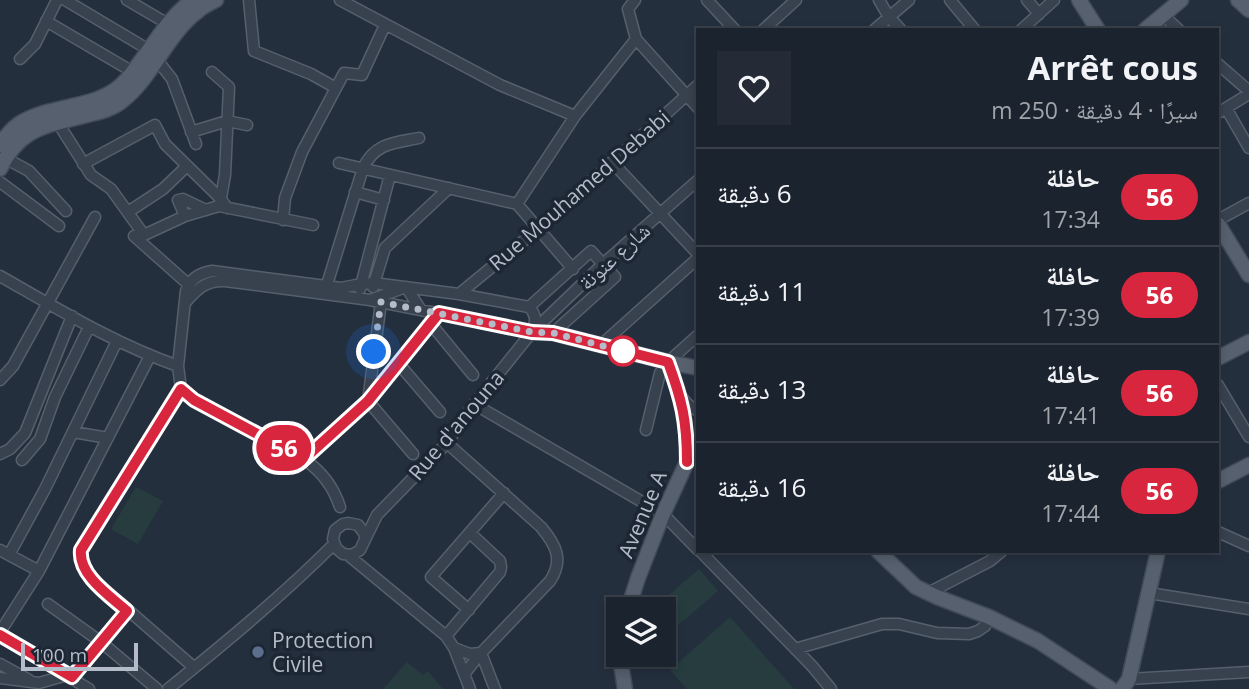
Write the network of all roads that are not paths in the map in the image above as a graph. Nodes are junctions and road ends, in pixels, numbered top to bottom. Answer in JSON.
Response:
{"nodes":[{"id":1,"x":57,"y":0,"type":"edge"},
{"id":2,"x":65,"y":0,"type":"edge"},
{"id":3,"x":127,"y":0,"type":"edge"},
{"id":4,"x":216,"y":0,"type":"edge"},
{"id":5,"x":250,"y":0,"type":"edge"},
{"id":6,"x":340,"y":0,"type":"edge"},
{"id":7,"x":635,"y":0,"type":"edge"},
{"id":8,"x":707,"y":0,"type":"edge"},
{"id":9,"x":796,"y":0,"type":"edge"},
{"id":10,"x":879,"y":0,"type":"edge"},
{"id":11,"x":909,"y":0,"type":"edge"},
{"id":12,"x":950,"y":0,"type":"edge"},
{"id":13,"x":1027,"y":0,"type":"edge"},
{"id":14,"x":1054,"y":0,"type":"edge"},
{"id":15,"x":1079,"y":0,"type":"edge"},
{"id":16,"x":1181,"y":0,"type":"edge"},
{"id":17,"x":1238,"y":0,"type":"edge"},
{"id":18,"x":188,"y":1,"type":"edge"},
{"id":19,"x":1249,"y":10,"type":"edge"},
{"id":20,"x":1039,"y":14,"type":"junction"},
{"id":21,"x":1163,"y":15,"type":"junction"},
{"id":22,"x":889,"y":17,"type":"junction"},
{"id":23,"x":46,"y":21,"type":"junction"},
{"id":24,"x":168,"y":24,"type":"junction"},
{"id":25,"x":385,"y":25,"type":"junction"},
{"id":26,"x":733,"y":28,"type":"edge"},
{"id":27,"x":765,"y":28,"type":"edge"},
{"id":28,"x":876,"y":28,"type":"edge"},
{"id":29,"x":899,"y":28,"type":"edge"},
{"id":30,"x":973,"y":28,"type":"edge"},
{"id":31,"x":1023,"y":28,"type":"edge"},
{"id":32,"x":1097,"y":28,"type":"edge"},
{"id":33,"x":1147,"y":28,"type":"edge"},
{"id":34,"x":1178,"y":28,"type":"edge"},
{"id":35,"x":636,"y":38,"type":"junction"},
{"id":36,"x":153,"y":55,"type":"junction"},
{"id":37,"x":20,"y":59,"type":"dead end"},
{"id":38,"x":1219,"y":65,"type":"edge"},
{"id":39,"x":133,"y":72,"type":"junction"},
{"id":40,"x":212,"y":72,"type":"dead end"},
{"id":41,"x":696,"y":87,"type":"edge"},
{"id":42,"x":337,"y":88,"type":"junction"},
{"id":43,"x":1249,"y":92,"type":"edge"},
{"id":44,"x":687,"y":95,"type":"junction"},
{"id":45,"x":696,"y":105,"type":"edge"},
{"id":46,"x":1222,"y":111,"type":"edge"},
{"id":47,"x":575,"y":116,"type":"junction"},
{"id":48,"x":228,"y":121,"type":"junction"},
{"id":49,"x":58,"y":123,"type":"junction"},
{"id":50,"x":247,"y":125,"type":"dead end"},
{"id":51,"x":191,"y":132,"type":"junction"},
{"id":52,"x":419,"y":138,"type":"dead end"},
{"id":53,"x":196,"y":144,"type":"dead end"},
{"id":54,"x":1249,"y":148,"type":"edge"},
{"id":55,"x":2,"y":157,"type":"edge"},
{"id":56,"x":612,"y":162,"type":"junction"},
{"id":57,"x":339,"y":163,"type":"dead end"},
{"id":58,"x":83,"y":164,"type":"junction"},
{"id":59,"x":187,"y":166,"type":"junction"},
{"id":60,"x":363,"y":168,"type":"junction"},
{"id":61,"x":390,"y":175,"type":"junction"},
{"id":62,"x":0,"y":182,"type":"edge"},
{"id":63,"x":696,"y":182,"type":"edge"},
{"id":64,"x":449,"y":188,"type":"junction"},
{"id":65,"x":355,"y":192,"type":"junction"},
{"id":66,"x":384,"y":200,"type":"junction"},
{"id":67,"x":1249,"y":203,"type":"edge"},
{"id":68,"x":222,"y":204,"type":"junction"},
{"id":69,"x":517,"y":204,"type":"junction"},
{"id":70,"x":206,"y":210,"type":"junction"},
{"id":71,"x":66,"y":211,"type":"dead end"},
{"id":72,"x":128,"y":212,"type":"junction"},
{"id":73,"x":660,"y":214,"type":"junction"},
{"id":74,"x":184,"y":216,"type":"junction"},
{"id":75,"x":94,"y":217,"type":"dead end"},
{"id":76,"x":283,"y":219,"type":"junction"},
{"id":77,"x":1219,"y":221,"type":"edge"},
{"id":78,"x":1219,"y":224,"type":"edge"},
{"id":79,"x":313,"y":225,"type":"dead end"},
{"id":80,"x":59,"y":226,"type":"dead end"},
{"id":81,"x":538,"y":229,"type":"junction"},
{"id":82,"x":144,"y":234,"type":"junction"},
{"id":83,"x":696,"y":254,"type":"edge"},
{"id":84,"x":696,"y":258,"type":"edge"},
{"id":85,"x":603,"y":264,"type":"junction"},
{"id":86,"x":573,"y":269,"type":"junction"},
{"id":87,"x":1249,"y":275,"type":"edge"},
{"id":88,"x":0,"y":276,"type":"edge"},
{"id":89,"x":373,"y":283,"type":"junction"},
{"id":90,"x":188,"y":284,"type":"junction"},
{"id":91,"x":360,"y":284,"type":"junction"},
{"id":92,"x":406,"y":287,"type":"junction"},
{"id":93,"x":325,"y":290,"type":"junction"},
{"id":94,"x":458,"y":294,"type":"junction"},
{"id":95,"x":370,"y":301,"type":"junction"},
{"id":96,"x":48,"y":303,"type":"junction"},
{"id":97,"x":186,"y":303,"type":"junction"},
{"id":98,"x":529,"y":307,"type":"junction"},
{"id":99,"x":421,"y":310,"type":"junction"},
{"id":100,"x":439,"y":313,"type":"junction"},
{"id":101,"x":72,"y":316,"type":"junction"},
{"id":102,"x":431,"y":324,"type":"junction"},
{"id":103,"x":89,"y":327,"type":"junction"},
{"id":104,"x":532,"y":332,"type":"junction"},
{"id":105,"x":553,"y":333,"type":"junction"},
{"id":106,"x":696,"y":337,"type":"edge"},
{"id":107,"x":117,"y":341,"type":"junction"},
{"id":108,"x":1249,"y":342,"type":"edge"},
{"id":109,"x":600,"y":345,"type":"junction"},
{"id":110,"x":150,"y":356,"type":"junction"},
{"id":111,"x":1219,"y":357,"type":"edge"},
{"id":112,"x":668,"y":362,"type":"junction"},
{"id":113,"x":398,"y":363,"type":"junction"},
{"id":114,"x":178,"y":366,"type":"junction"},
{"id":115,"x":696,"y":368,"type":"edge"},
{"id":116,"x":473,"y":375,"type":"dead end"},
{"id":117,"x":0,"y":380,"type":"edge"},
{"id":118,"x":1219,"y":387,"type":"edge"},
{"id":119,"x":181,"y":389,"type":"junction"},
{"id":120,"x":681,"y":398,"type":"junction"},
{"id":121,"x":368,"y":401,"type":"junction"},
{"id":122,"x":474,"y":404,"type":"junction"},
{"id":123,"x":696,"y":410,"type":"edge"},
{"id":124,"x":440,"y":412,"type":"dead end"},
{"id":125,"x":646,"y":430,"type":"dead end"},
{"id":126,"x":73,"y":432,"type":"junction"},
{"id":127,"x":1249,"y":437,"type":"edge"},
{"id":128,"x":108,"y":438,"type":"junction"},
{"id":129,"x":696,"y":442,"type":"edge"},
{"id":130,"x":447,"y":443,"type":"junction"},
{"id":131,"x":5,"y":451,"type":"edge"},
{"id":132,"x":413,"y":454,"type":"dead end"},
{"id":133,"x":304,"y":459,"type":"junction"},
{"id":134,"x":687,"y":462,"type":"junction"},
{"id":135,"x":1249,"y":465,"type":"edge"},
{"id":136,"x":1219,"y":480,"type":"edge"},
{"id":137,"x":504,"y":494,"type":"junction"},
{"id":138,"x":340,"y":507,"type":"junction"},
{"id":139,"x":663,"y":514,"type":"junction"},
{"id":140,"x":377,"y":515,"type":"junction"},
{"id":141,"x":355,"y":524,"type":"junction"},
{"id":142,"x":339,"y":526,"type":"junction"},
{"id":143,"x":1219,"y":532,"type":"edge"},
{"id":144,"x":470,"y":533,"type":"junction"},
{"id":145,"x":365,"y":537,"type":"junction"},
{"id":146,"x":334,"y":544,"type":"junction"},
{"id":147,"x":1249,"y":546,"type":"edge"},
{"id":148,"x":696,"y":547,"type":"edge"},
{"id":149,"x":4,"y":552,"type":"edge"},
{"id":150,"x":702,"y":553,"type":"edge"},
{"id":151,"x":881,"y":553,"type":"edge"},
{"id":152,"x":1000,"y":553,"type":"edge"},
{"id":153,"x":1158,"y":553,"type":"edge"},
{"id":154,"x":349,"y":554,"type":"junction"},
{"id":155,"x":39,"y":571,"type":"junction"},
{"id":156,"x":299,"y":579,"type":"junction"},
{"id":157,"x":928,"y":593,"type":"junction"},
{"id":158,"x":1149,"y":593,"type":"junction"},
{"id":159,"x":632,"y":597,"type":"edge"},
{"id":160,"x":48,"y":604,"type":"dead end"},
{"id":161,"x":1249,"y":609,"type":"edge"},
{"id":162,"x":469,"y":610,"type":"junction"},
{"id":163,"x":127,"y":611,"type":"junction"},
{"id":164,"x":989,"y":617,"type":"junction"},
{"id":165,"x":0,"y":633,"type":"edge"},
{"id":166,"x":446,"y":636,"type":"junction"},
{"id":167,"x":102,"y":642,"type":"junction"},
{"id":168,"x":454,"y":648,"type":"junction"},
{"id":169,"x":795,"y":649,"type":"junction"},
{"id":170,"x":215,"y":652,"type":"junction"},
{"id":171,"x":481,"y":653,"type":"junction"},
{"id":172,"x":0,"y":664,"type":"edge"},
{"id":173,"x":190,"y":664,"type":"junction"},
{"id":174,"x":621,"y":667,"type":"edge"},
{"id":175,"x":1249,"y":672,"type":"edge"},
{"id":176,"x":465,"y":673,"type":"junction"},
{"id":177,"x":70,"y":676,"type":"junction"},
{"id":178,"x":1,"y":679,"type":"edge"},
{"id":179,"x":1126,"y":684,"type":"edge"},
{"id":180,"x":39,"y":686,"type":"edge"},
{"id":181,"x":89,"y":689,"type":"edge"},
{"id":182,"x":157,"y":689,"type":"edge"},
{"id":183,"x":168,"y":689,"type":"edge"},
{"id":184,"x":178,"y":689,"type":"edge"},
{"id":185,"x":470,"y":689,"type":"edge"},
{"id":186,"x":495,"y":689,"type":"edge"},
{"id":187,"x":625,"y":689,"type":"edge"},
{"id":188,"x":831,"y":689,"type":"edge"},
{"id":189,"x":1111,"y":689,"type":"edge"}],
"edges":[{"from":1,"to":23,"type":"street"},
{"from":2,"to":36,"type":"street"},
{"from":3,"to":24,"type":"street"},
{"from":4,"to":36,"type":"main road"},
{"from":5,"to":42,"type":"street"},
{"from":6,"to":25,"type":"street"},
{"from":7,"to":35,"type":"street"},
{"from":8,"to":26,"type":"street"},
{"from":9,"to":27,"type":"street"},
{"from":10,"to":22,"type":"street"},
{"from":11,"to":22,"type":"street"},
{"from":12,"to":30,"type":"street"},
{"from":13,"to":20,"type":"street"},
{"from":14,"to":20,"type":"street"},
{"from":15,"to":32,"type":"main road"},
{"from":16,"to":21,"type":"main road"},
{"from":17,"to":19,"type":"main road"},
{"from":18,"to":24,"type":"main road"},
{"from":20,"to":31,"type":"street"},
{"from":21,"to":33,"type":"main road"},
{"from":21,"to":34,"type":"street"},
{"from":22,"to":28,"type":"street"},
{"from":22,"to":29,"type":"street"},
{"from":23,"to":37,"type":"street"},
{"from":23,"to":39,"type":"street"},
{"from":24,"to":36,"type":"main road"},
{"from":25,"to":42,"type":"street"},
{"from":25,"to":47,"type":"street"},
{"from":35,"to":44,"type":"street"},
{"from":35,"to":47,"type":"street"},
{"from":36,"to":39,"type":"main road"},
{"from":36,"to":49,"type":"main road"},
{"from":36,"to":51,"type":"street"},
{"from":38,"to":43,"type":"street"},
{"from":39,"to":55,"type":"main road"},
{"from":40,"to":48,"type":"street"},
{"from":41,"to":44,"type":"street","name":"Rue Mouhamed Debabi"},
{"from":42,"to":76,"type":"street"},
{"from":43,"to":46,"type":"street"},
{"from":44,"to":45,"type":"street"},
{"from":44,"to":56,"type":"street","name":"Rue Mouhamed Debabi"},
{"from":46,"to":54,"type":"street"},
{"from":47,"to":69,"type":"street"},
{"from":48,"to":50,"type":"street"},
{"from":48,"to":51,"type":"street"},
{"from":48,"to":68,"type":"street"},
{"from":49,"to":55,"type":"main road"},
{"from":49,"to":58,"type":"street"},
{"from":51,"to":53,"type":"street"},
{"from":52,"to":60,"type":"street"},
{"from":55,"to":71,"type":"street"},
{"from":56,"to":73,"type":"street"},
{"from":56,"to":81,"type":"street","name":"Rue Mouhamed Debabi"},
{"from":57,"to":60,"type":"street"},
{"from":58,"to":59,"type":"street"},
{"from":58,"to":72,"type":"street"},
{"from":59,"to":68,"type":"street"},
{"from":59,"to":72,"type":"street"},
{"from":60,"to":61,"type":"street"},
{"from":60,"to":65,"type":"street"},
{"from":61,"to":64,"type":"street"},
{"from":61,"to":66,"type":"street"},
{"from":62,"to":80,"type":"street"},
{"from":63,"to":73,"type":"street","name":"شارع عنونة"},
{"from":64,"to":69,"type":"street"},
{"from":64,"to":89,"type":"street"},
{"from":65,"to":66,"type":"street"},
{"from":65,"to":93,"type":"street"},
{"from":66,"to":91,"type":"street"},
{"from":67,"to":77,"type":"street"},
{"from":68,"to":70,"type":"street"},
{"from":68,"to":76,"type":"street"},
{"from":69,"to":81,"type":"street"},
{"from":70,"to":74,"type":"street"},
{"from":70,"to":74,"type":"street"},
{"from":72,"to":82,"type":"street"},
{"from":73,"to":83,"type":"street"},
{"from":73,"to":85,"type":"street","name":"شارع عنونة"},
{"from":74,"to":82,"type":"street"},
{"from":75,"to":96,"type":"street"},
{"from":76,"to":79,"type":"street"},
{"from":78,"to":87,"type":"main road"},
{"from":81,"to":86,"type":"street"},
{"from":81,"to":94,"type":"street","name":"Rue Mouhamed Debabi"},
{"from":82,"to":90,"type":"street"},
{"from":84,"to":109,"type":"street"},
{"from":85,"to":86,"type":"street"},
{"from":85,"to":104,"type":"street","name":"شارع عنونة"},
{"from":85,"to":105,"type":"street"},
{"from":86,"to":98,"type":"street"},
{"from":88,"to":96,"type":"street"},
{"from":89,"to":91,"type":"street"},
{"from":89,"to":92,"type":"street"},
{"from":89,"to":95,"type":"street"},
{"from":90,"to":93,"type":"street"},
{"from":90,"to":97,"type":"street"},
{"from":91,"to":93,"type":"street"},
{"from":91,"to":95,"type":"street"},
{"from":92,"to":94,"type":"street"},
{"from":92,"to":95,"type":"street"},
{"from":92,"to":99,"type":"street"},
{"from":93,"to":95,"type":"street"},
{"from":93,"to":97,"type":"street"},
{"from":94,"to":98,"type":"street"},
{"from":95,"to":99,"type":"street"},
{"from":95,"to":121,"type":"street"},
{"from":96,"to":101,"type":"street"},
{"from":96,"to":117,"type":"street"},
{"from":97,"to":114,"type":"street"},
{"from":98,"to":104,"type":"street"},
{"from":99,"to":100,"type":"street"},
{"from":100,"to":102,"type":"street"},
{"from":100,"to":104,"type":"street"},
{"from":101,"to":103,"type":"street"},
{"from":101,"to":131,"type":"street"},
{"from":102,"to":113,"type":"street"},
{"from":102,"to":116,"type":"street"},
{"from":103,"to":107,"type":"street"},
{"from":103,"to":131,"type":"street"},
{"from":104,"to":105,"type":"main road"},
{"from":104,"to":122,"type":"street","name":"Rue d'anouna"},
{"from":105,"to":109,"type":"main road"},
{"from":106,"to":112,"type":"street"},
{"from":107,"to":110,"type":"street"},
{"from":107,"to":126,"type":"street"},
{"from":108,"to":111,"type":"main road"},
{"from":109,"to":112,"type":"main road"},
{"from":110,"to":114,"type":"street"},
{"from":110,"to":128,"type":"street"},
{"from":112,"to":115,"type":"main road"},
{"from":112,"to":120,"type":"street"},
{"from":112,"to":125,"type":"street"},
{"from":113,"to":121,"type":"street"},
{"from":113,"to":124,"type":"street"},
{"from":114,"to":119,"type":"street"},
{"from":118,"to":127,"type":"street"},
{"from":119,"to":133,"type":"street"},
{"from":119,"to":163,"type":"street"},
{"from":120,"to":123,"type":"street"},
{"from":120,"to":134,"type":"street"},
{"from":121,"to":132,"type":"street"},
{"from":121,"to":133,"type":"street"},
{"from":122,"to":130,"type":"street","name":"Rue d'anouna"},
{"from":122,"to":139,"type":"street"},
{"from":126,"to":128,"type":"street"},
{"from":126,"to":149,"type":"street"},
{"from":128,"to":155,"type":"street"},
{"from":129,"to":134,"type":"main road","name":"Avenue A"},
{"from":130,"to":137,"type":"street"},
{"from":130,"to":140,"type":"street","name":"Rue d'anouna"},
{"from":133,"to":138,"type":"street"},
{"from":134,"to":139,"type":"main road","name":"Avenue A"},
{"from":135,"to":136,"type":"main road"},
{"from":137,"to":144,"type":"street"},
{"from":137,"to":171,"type":"street"},
{"from":138,"to":141,"type":"street"},
{"from":138,"to":142,"type":"street"},
{"from":139,"to":148,"type":"street"},
{"from":139,"to":159,"type":"main road","name":"Avenue A"},
{"from":140,"to":141,"type":"street"},
{"from":140,"to":145,"type":"street"},
{"from":141,"to":142,"type":"street"},
{"from":141,"to":145,"type":"street"},
{"from":142,"to":146,"type":"street"},
{"from":143,"to":147,"type":"street"},
{"from":144,"to":162,"type":"street"},
{"from":144,"to":162,"type":"street"},
{"from":145,"to":154,"type":"street"},
{"from":146,"to":154,"type":"street"},
{"from":146,"to":156,"type":"street"},
{"from":149,"to":155,"type":"street"},
{"from":150,"to":169,"type":"street"},
{"from":151,"to":157,"type":"main road"},
{"from":152,"to":157,"type":"street"},
{"from":153,"to":158,"type":"main road"},
{"from":154,"to":156,"type":"street"},
{"from":154,"to":166,"type":"street"},
{"from":155,"to":165,"type":"street"},
{"from":156,"to":170,"type":"street"},
{"from":157,"to":164,"type":"main road"},
{"from":158,"to":161,"type":"street"},
{"from":158,"to":179,"type":"main road"},
{"from":160,"to":167,"type":"street"},
{"from":162,"to":166,"type":"street"},
{"from":163,"to":167,"type":"street"},
{"from":163,"to":173,"type":"street"},
{"from":164,"to":169,"type":"street"},
{"from":164,"to":189,"type":"main road"},
{"from":165,"to":177,"type":"street"},
{"from":166,"to":168,"type":"street"},
{"from":167,"to":177,"type":"street"},
{"from":167,"to":182,"type":"street"},
{"from":168,"to":171,"type":"street"},
{"from":168,"to":176,"type":"street"},
{"from":169,"to":188,"type":"street"},
{"from":170,"to":173,"type":"street"},
{"from":170,"to":183,"type":"street"},
{"from":170,"to":184,"type":"street"},
{"from":171,"to":176,"type":"street"},
{"from":171,"to":186,"type":"street"},
{"from":172,"to":180,"type":"street"},
{"from":173,"to":182,"type":"street"},
{"from":174,"to":187,"type":"main road"},
{"from":175,"to":179,"type":"street"},
{"from":176,"to":185,"type":"street"},
{"from":177,"to":180,"type":"street"},
{"from":177,"to":181,"type":"street"},
{"from":178,"to":180,"type":"street"}]}
